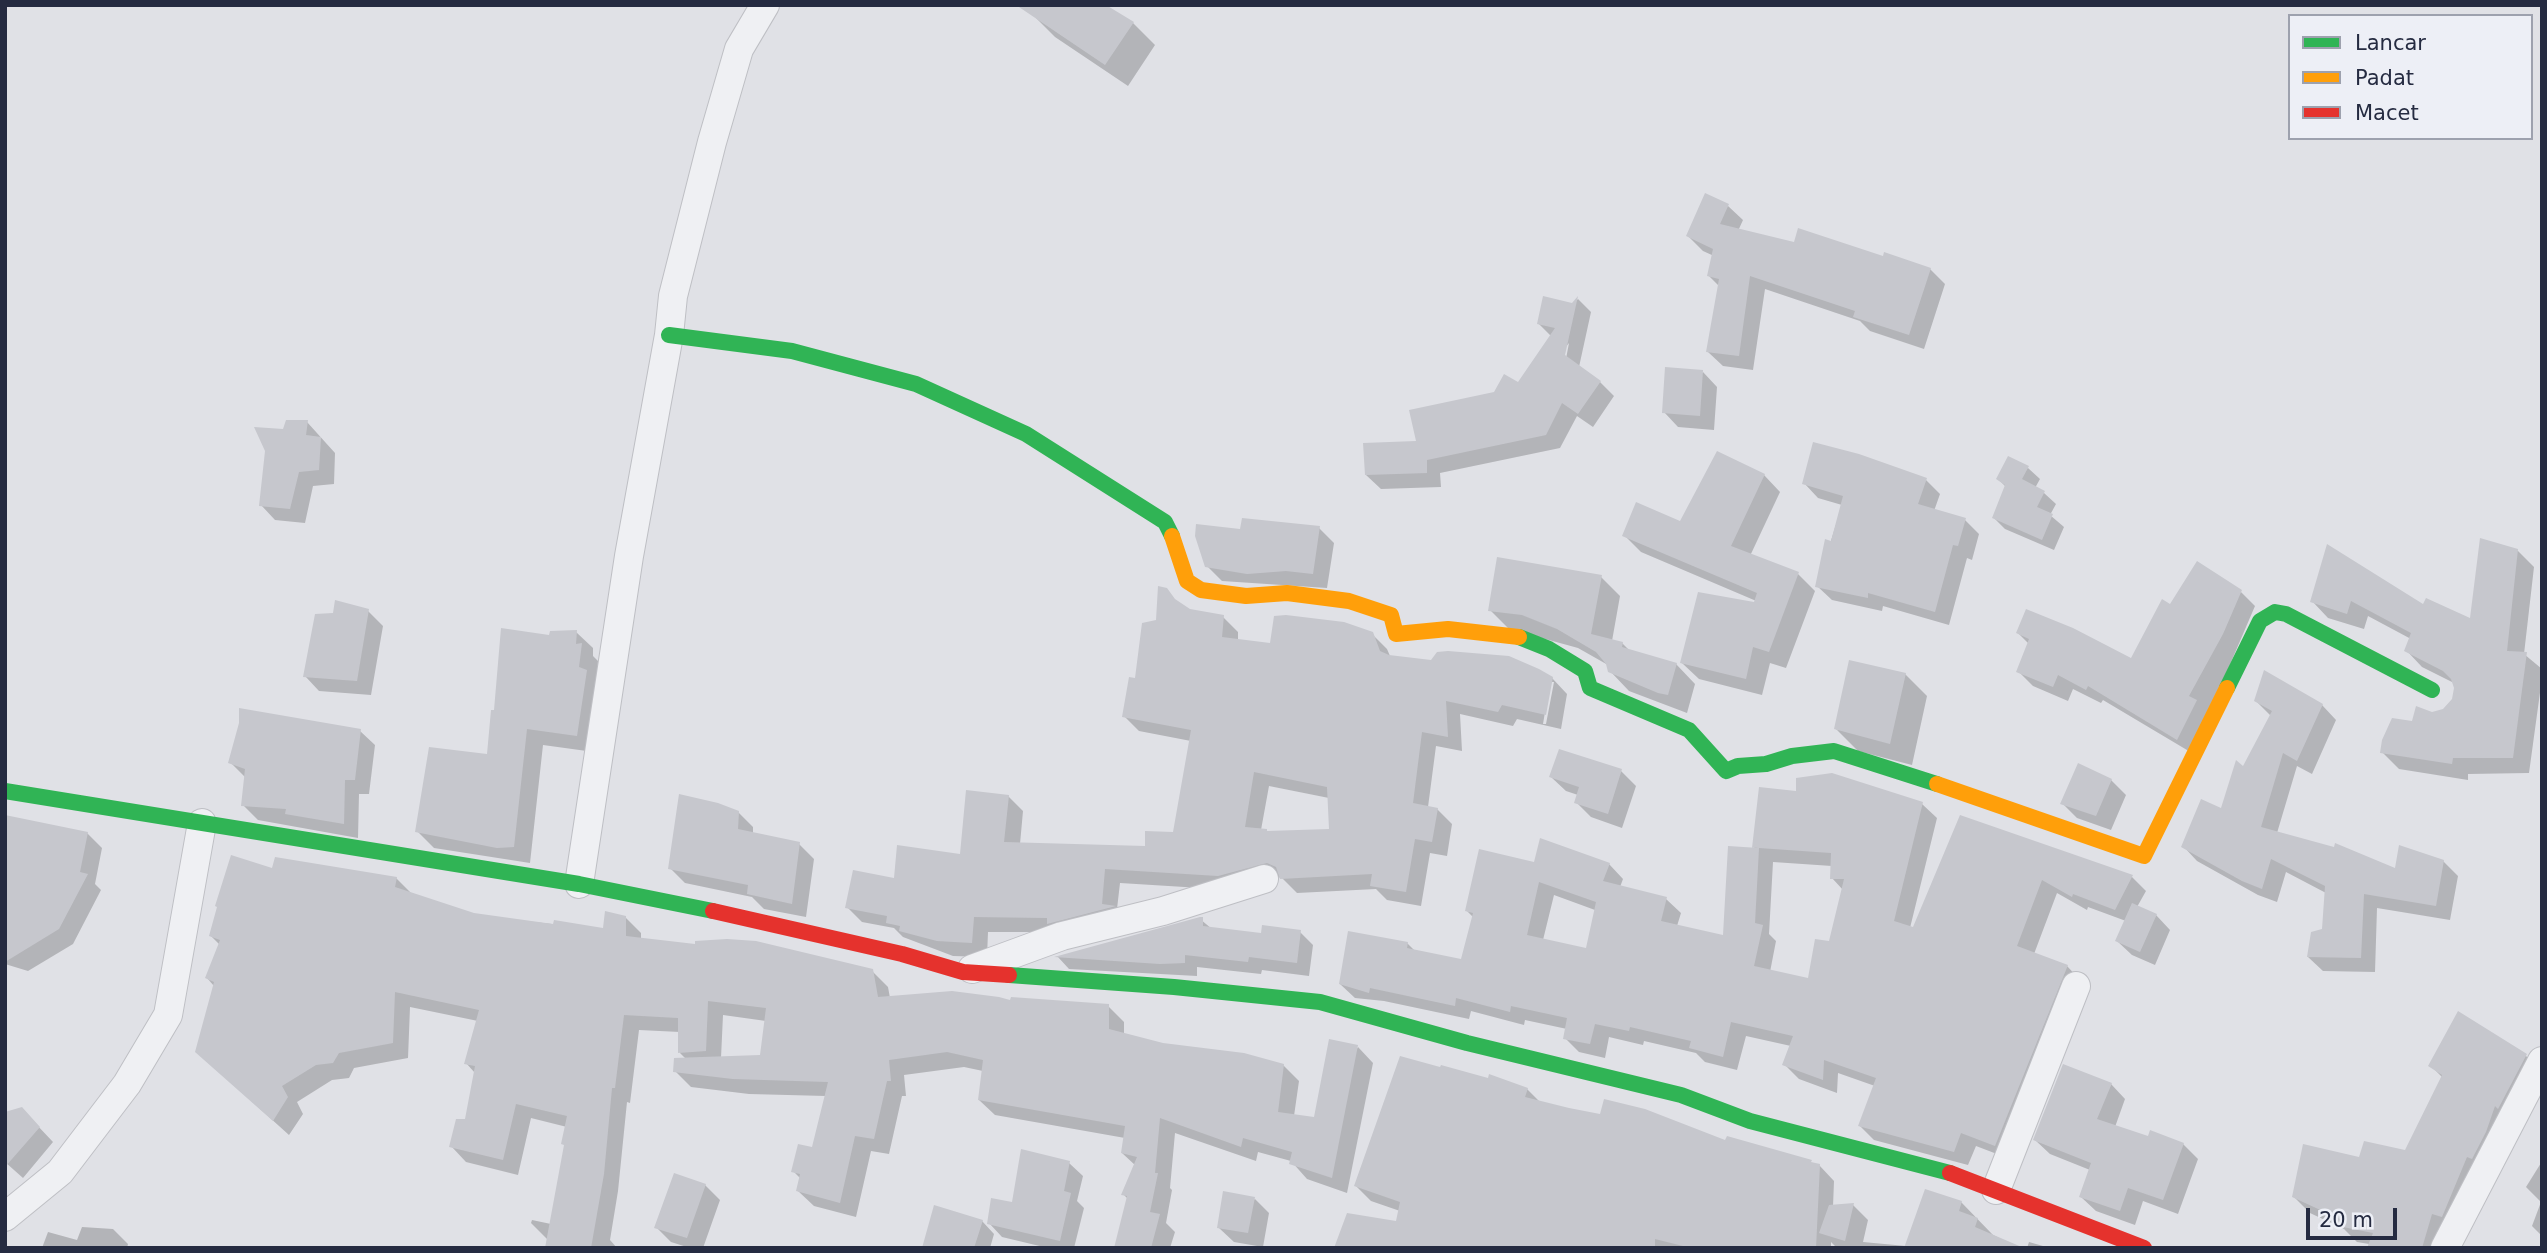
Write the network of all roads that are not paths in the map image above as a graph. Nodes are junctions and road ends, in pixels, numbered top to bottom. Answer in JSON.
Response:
{"nodes":[{"id":1,"x":765,"y":5,"type":"edge"},
{"id":2,"x":669,"y":335,"type":"junction"},
{"id":3,"x":2432,"y":690,"type":"dead end"},
{"id":4,"x":5,"y":791,"type":"edge"},
{"id":5,"x":202,"y":823,"type":"junction"},
{"id":6,"x":1264,"y":879,"type":"dead end"},
{"id":7,"x":579,"y":884,"type":"junction"},
{"id":8,"x":963,"y":972,"type":"junction"},
{"id":9,"x":2076,"y":986,"type":"dead end"},
{"id":10,"x":2542,"y":1061,"type":"edge"},
{"id":11,"x":1996,"y":1190,"type":"junction"},
{"id":12,"x":5,"y":1217,"type":"edge"},
{"id":13,"x":2144,"y":1248,"type":"edge"},
{"id":14,"x":2445,"y":1248,"type":"edge"}],
"edges":[{"from":1,"to":2,"type":"street"},
{"from":2,"to":3,"type":"street"},
{"from":2,"to":7,"type":"street"},
{"from":4,"to":5,"type":"street"},
{"from":5,"to":7,"type":"street"},
{"from":5,"to":12,"type":"street"},
{"from":6,"to":8,"type":"street"},
{"from":7,"to":8,"type":"street"},
{"from":8,"to":11,"type":"street"},
{"from":9,"to":11,"type":"street"},
{"from":10,"to":14,"type":"street"},
{"from":11,"to":13,"type":"street"}]}
